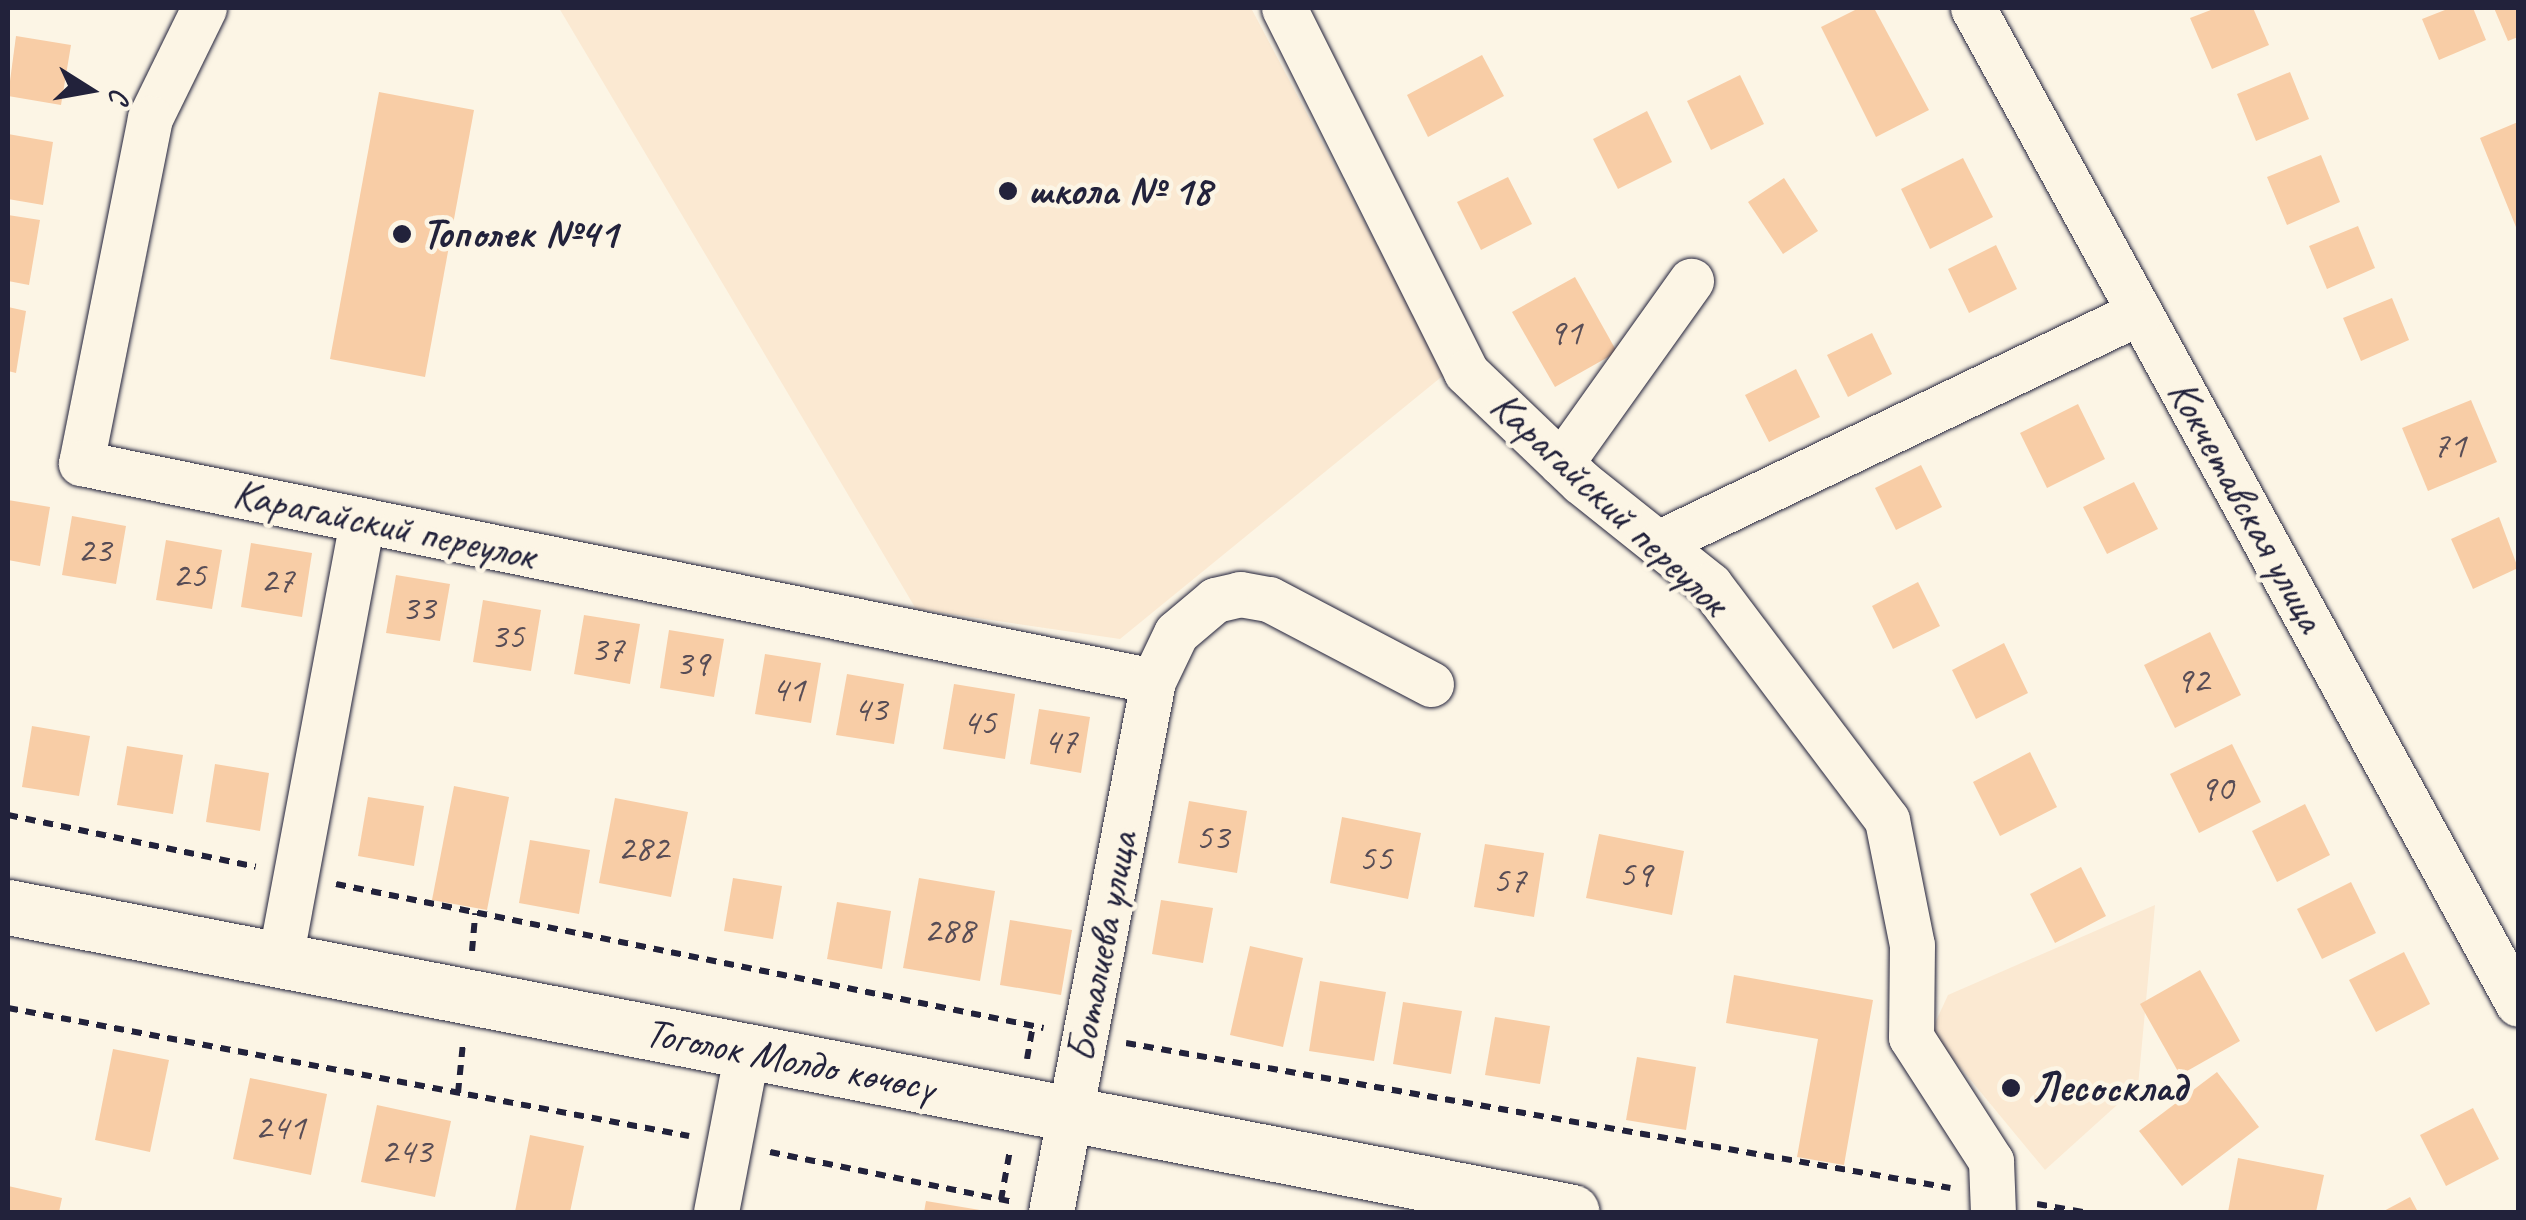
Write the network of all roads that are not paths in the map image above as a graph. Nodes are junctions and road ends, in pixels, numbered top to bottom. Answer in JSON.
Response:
{"nodes":[{"id":1,"x":204,"y":8,"type":"edge"},
{"id":2,"x":1973,"y":8,"type":"edge"},
{"id":3,"x":1290,"y":10,"type":"edge"},
{"id":4,"x":1691,"y":281,"type":"dead end"},
{"id":5,"x":2140,"y":312,"type":"junction"},
{"id":6,"x":1561,"y":463,"type":"junction"},
{"id":7,"x":362,"y":521,"type":"junction"},
{"id":8,"x":1658,"y":543,"type":"junction"},
{"id":9,"x":1154,"y":681,"type":"junction"},
{"id":10,"x":1431,"y":684,"type":"dead end"},
{"id":11,"x":8,"y":908,"type":"edge"},
{"id":12,"x":280,"y":959,"type":"junction"},
{"id":13,"x":2518,"y":1004,"type":"edge"},
{"id":14,"x":747,"y":1051,"type":"junction"},
{"id":15,"x":1070,"y":1115,"type":"junction"},
{"id":16,"x":1051,"y":1211,"type":"edge"},
{"id":17,"x":716,"y":1212,"type":"edge"},
{"id":18,"x":1572,"y":1212,"type":"edge"},
{"id":19,"x":1993,"y":1212,"type":"edge"}],
"edges":[{"from":1,"to":7,"type":"street","name":"Карагайский переулок"},
{"from":2,"to":5,"type":"street","name":"Кокчетавская улица"},
{"from":3,"to":6,"type":"street","name":"Карагайский переулок"},
{"from":4,"to":6,"type":"street"},
{"from":5,"to":8,"type":"street"},
{"from":5,"to":13,"type":"street","name":"Кокчетавская улица"},
{"from":6,"to":8,"type":"street","name":"Карагайский переулок"},
{"from":7,"to":9,"type":"street","name":"Карагайский переулок"},
{"from":7,"to":12,"type":"street"},
{"from":8,"to":19,"type":"street","name":"Карагайский переулок"},
{"from":9,"to":10,"type":"street","name":"Боталиева улица"},
{"from":9,"to":15,"type":"street","name":"Боталиева улица"},
{"from":11,"to":12,"type":"main road","name":"Тоголок Молдо көчөсү"},
{"from":12,"to":14,"type":"main road","name":"Тоголок Молдо көчөсү"},
{"from":14,"to":15,"type":"main road","name":"Тоголок Молдо көчөсү"},
{"from":14,"to":17,"type":"street"},
{"from":15,"to":16,"type":"street","name":"Боталиева улица"},
{"from":15,"to":18,"type":"main road","name":"Тоголок Молдо көчөсү"}]}
